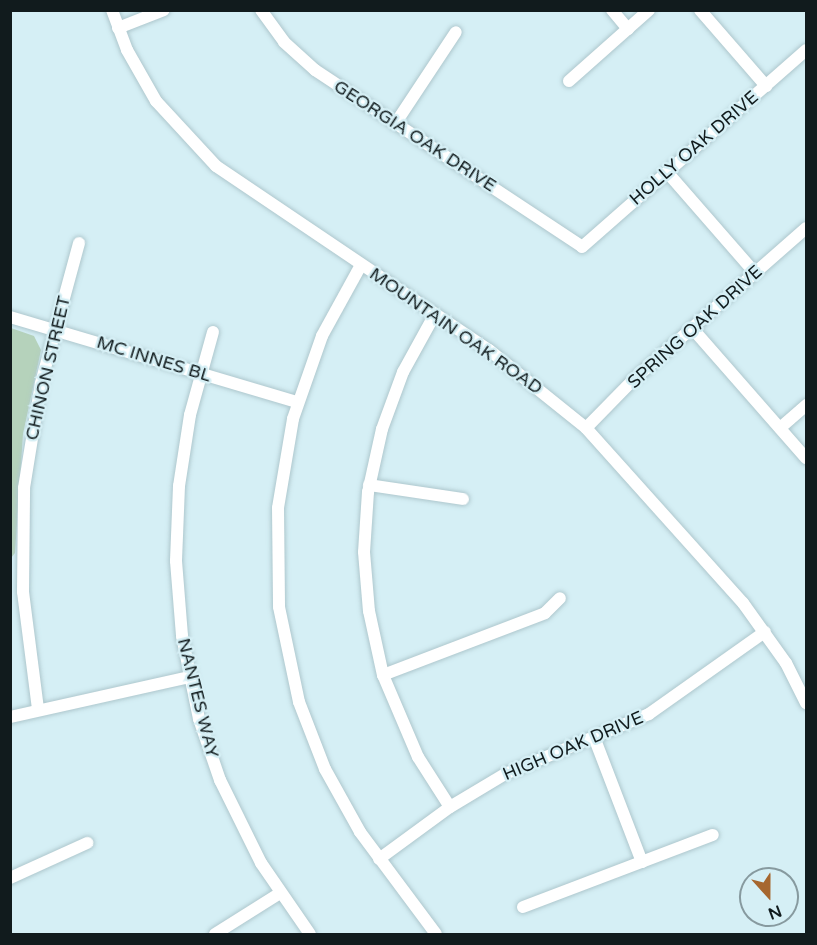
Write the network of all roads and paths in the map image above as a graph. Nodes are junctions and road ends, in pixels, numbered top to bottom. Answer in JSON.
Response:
{"nodes":[{"id":1,"x":112,"y":10,"type":"edge"},
{"id":2,"x":164,"y":10,"type":"edge"},
{"id":3,"x":261,"y":10,"type":"edge"},
{"id":4,"x":612,"y":10,"type":"edge"},
{"id":5,"x":649,"y":10,"type":"edge"},
{"id":6,"x":700,"y":10,"type":"edge"},
{"id":7,"x":118,"y":28,"type":"junction"},
{"id":8,"x":628,"y":29,"type":"junction"},
{"id":9,"x":456,"y":32,"type":"dead end"},
{"id":10,"x":807,"y":50,"type":"edge"},
{"id":11,"x":569,"y":81,"type":"dead end"},
{"id":12,"x":766,"y":86,"type":"junction"},
{"id":13,"x":395,"y":124,"type":"junction"},
{"id":14,"x":667,"y":172,"type":"junction"},
{"id":15,"x":807,"y":228,"type":"edge"},
{"id":16,"x":79,"y":243,"type":"dead end"},
{"id":17,"x":582,"y":247,"type":"joint"},
{"id":18,"x":361,"y":265,"type":"junction"},
{"id":19,"x":755,"y":273,"type":"junction"},
{"id":20,"x":435,"y":314,"type":"junction"},
{"id":21,"x":10,"y":317,"type":"edge"},
{"id":22,"x":692,"y":328,"type":"junction"},
{"id":23,"x":56,"y":330,"type":"junction"},
{"id":24,"x":213,"y":332,"type":"dead end"},
{"id":25,"x":201,"y":374,"type":"junction"},
{"id":26,"x":297,"y":402,"type":"junction"},
{"id":27,"x":807,"y":405,"type":"edge"},
{"id":28,"x":586,"y":428,"type":"junction"},
{"id":29,"x":780,"y":428,"type":"junction"},
{"id":30,"x":807,"y":458,"type":"edge"},
{"id":31,"x":369,"y":484,"type":"junction"},
{"id":32,"x":463,"y":499,"type":"dead end"},
{"id":33,"x":16,"y":571,"type":"edge"},
{"id":34,"x":560,"y":598,"type":"dead end"},
{"id":35,"x":765,"y":632,"type":"junction"},
{"id":36,"x":383,"y":675,"type":"junction"},
{"id":37,"x":189,"y":677,"type":"junction"},
{"id":38,"x":805,"y":695,"type":"edge"},
{"id":39,"x":38,"y":709,"type":"junction"},
{"id":40,"x":10,"y":717,"type":"edge"},
{"id":41,"x":594,"y":737,"type":"junction"},
{"id":42,"x":450,"y":807,"type":"junction"},
{"id":43,"x":713,"y":835,"type":"dead end"},
{"id":44,"x":87,"y":843,"type":"dead end"},
{"id":45,"x":379,"y":860,"type":"junction"},
{"id":46,"x":642,"y":862,"type":"junction"},
{"id":47,"x":10,"y":878,"type":"edge"},
{"id":48,"x":280,"y":893,"type":"junction"},
{"id":49,"x":523,"y":907,"type":"dead end"},
{"id":50,"x":215,"y":934,"type":"edge"},
{"id":51,"x":310,"y":934,"type":"edge"},
{"id":52,"x":436,"y":934,"type":"edge"}],
"edges":[{"from":1,"to":7,"type":"street","name":"MOUNTAIN OAK ROAD"},
{"from":2,"to":7,"type":"street"},
{"from":3,"to":13,"type":"street","name":"GEORGIA OAK DRIVE"},
{"from":4,"to":8,"type":"street"},
{"from":5,"to":8,"type":"street"},
{"from":6,"to":12,"type":"street"},
{"from":7,"to":18,"type":"street","name":"MOUNTAIN OAK ROAD"},
{"from":8,"to":11,"type":"street"},
{"from":9,"to":13,"type":"street"},
{"from":10,"to":12,"type":"street","name":"HOLLY OAK DRIVE"},
{"from":12,"to":14,"type":"street","name":"HOLLY OAK DRIVE"},
{"from":13,"to":17,"type":"street","name":"GEORGIA OAK DRIVE"},
{"from":14,"to":17,"type":"street","name":"HOLLY OAK DRIVE"},
{"from":14,"to":19,"type":"street"},
{"from":15,"to":19,"type":"street","name":"SPRING OAK DRIVE"},
{"from":16,"to":23,"type":"street","name":"CHINON STREET"},
{"from":18,"to":20,"type":"street","name":"MOUNTAIN OAK ROAD"},
{"from":18,"to":26,"type":"street"},
{"from":19,"to":22,"type":"street","name":"SPRING OAK DRIVE"},
{"from":20,"to":28,"type":"street","name":"MOUNTAIN OAK ROAD"},
{"from":20,"to":31,"type":"street"},
{"from":21,"to":23,"type":"street","name":"MC INNES BL"},
{"from":22,"to":28,"type":"street","name":"SPRING OAK DRIVE"},
{"from":22,"to":29,"type":"street"},
{"from":23,"to":25,"type":"street","name":"MC INNES BL"},
{"from":23,"to":33,"type":"street","name":"CHINON STREET"},
{"from":24,"to":25,"type":"street","name":"NANTES WAY"},
{"from":25,"to":26,"type":"street","name":"MC INNES BL"},
{"from":25,"to":37,"type":"street","name":"NANTES WAY"},
{"from":26,"to":45,"type":"street"},
{"from":27,"to":29,"type":"street"},
{"from":28,"to":35,"type":"street","name":"MOUNTAIN OAK ROAD"},
{"from":29,"to":30,"type":"street"},
{"from":31,"to":32,"type":"street"},
{"from":31,"to":36,"type":"street"},
{"from":33,"to":39,"type":"street","name":"CHINON STREET"},
{"from":34,"to":36,"type":"street"},
{"from":35,"to":38,"type":"street","name":"MOUNTAIN OAK ROAD"},
{"from":35,"to":41,"type":"street","name":"HIGH OAK DRIVE"},
{"from":36,"to":42,"type":"street"},
{"from":37,"to":39,"type":"street"},
{"from":37,"to":48,"type":"street","name":"NANTES WAY"},
{"from":39,"to":40,"type":"street"},
{"from":41,"to":42,"type":"street","name":"HIGH OAK DRIVE"},
{"from":41,"to":46,"type":"street"},
{"from":42,"to":45,"type":"street","name":"HIGH OAK DRIVE"},
{"from":43,"to":46,"type":"street"},
{"from":44,"to":47,"type":"street"},
{"from":45,"to":52,"type":"street"},
{"from":46,"to":49,"type":"street"},
{"from":48,"to":50,"type":"street"},
{"from":48,"to":51,"type":"street","name":"NANTES WAY"}]}
